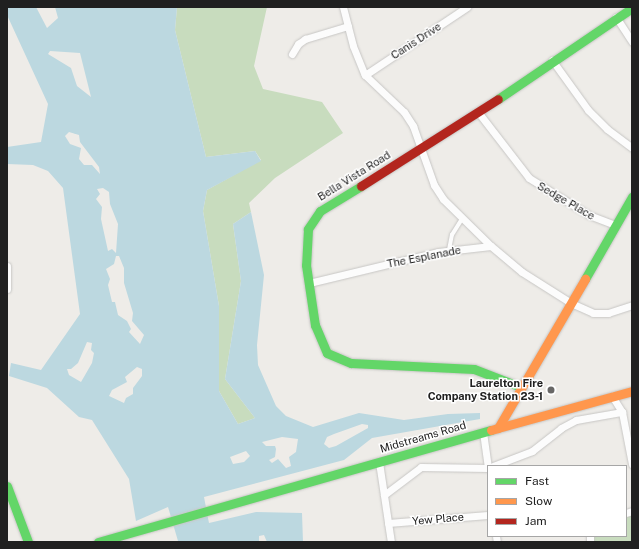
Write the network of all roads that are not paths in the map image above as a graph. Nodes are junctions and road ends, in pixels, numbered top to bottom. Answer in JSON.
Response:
{"nodes":[{"id":1,"x":343,"y":7,"type":"edge"},
{"id":2,"x":467,"y":7,"type":"edge"},
{"id":3,"x":632,"y":8,"type":"edge"},
{"id":4,"x":616,"y":17,"type":"junction"},
{"id":5,"x":348,"y":26,"type":"junction"},
{"id":6,"x":632,"y":42,"type":"edge"},
{"id":7,"x":292,"y":54,"type":"dead end"},
{"id":8,"x":552,"y":60,"type":"junction"},
{"id":9,"x":365,"y":75,"type":"junction"},
{"id":10,"x":478,"y":112,"type":"junction"},
{"id":11,"x":421,"y":148,"type":"junction"},
{"id":12,"x":632,"y":148,"type":"edge"},
{"id":13,"x":632,"y":197,"type":"edge"},
{"id":14,"x":462,"y":219,"type":"junction"},
{"id":15,"x":615,"y":225,"type":"junction"},
{"id":16,"x":491,"y":246,"type":"junction"},
{"id":17,"x":449,"y":250,"type":"junction"},
{"id":18,"x":7,"y":266,"type":"edge"},
{"id":19,"x":309,"y":283,"type":"junction"},
{"id":20,"x":7,"y":290,"type":"edge"},
{"id":21,"x":571,"y":303,"type":"junction"},
{"id":22,"x":632,"y":306,"type":"edge"},
{"id":23,"x":521,"y":387,"type":"junction"},
{"id":24,"x":632,"y":391,"type":"edge"},
{"id":25,"x":612,"y":396,"type":"junction"},
{"id":26,"x":622,"y":412,"type":"junction"},
{"id":27,"x":498,"y":428,"type":"junction"},
{"id":28,"x":483,"y":432,"type":"junction"},
{"id":29,"x":379,"y":462,"type":"junction"},
{"id":30,"x":632,"y":464,"type":"edge"},
{"id":31,"x":488,"y":465,"type":"edge"},
{"id":32,"x":496,"y":465,"type":"edge"},
{"id":33,"x":487,"y":467,"type":"edge"},
{"id":34,"x":7,"y":486,"type":"edge"},
{"id":35,"x":384,"y":495,"type":"junction"},
{"id":36,"x":487,"y":515,"type":"edge"},
{"id":37,"x":388,"y":523,"type":"junction"},
{"id":38,"x":28,"y":542,"type":"edge"},
{"id":39,"x":98,"y":542,"type":"edge"},
{"id":40,"x":391,"y":542,"type":"edge"}],
"edges":[{"from":1,"to":5,"type":"street"},
{"from":2,"to":9,"type":"street","name":"Canis Drive"},
{"from":3,"to":4,"type":"street","name":"Bella Vista Road"},
{"from":4,"to":6,"type":"street"},
{"from":4,"to":8,"type":"street","name":"Bella Vista Road"},
{"from":5,"to":7,"type":"street"},
{"from":5,"to":9,"type":"street"},
{"from":8,"to":10,"type":"street","name":"Bella Vista Road"},
{"from":8,"to":12,"type":"street"},
{"from":9,"to":11,"type":"street"},
{"from":10,"to":11,"type":"street","name":"Bella Vista Road"},
{"from":10,"to":15,"type":"street","name":"Sedge Place"},
{"from":11,"to":14,"type":"street"},
{"from":11,"to":19,"type":"street","name":"Bella Vista Road"},
{"from":13,"to":15,"type":"street"},
{"from":14,"to":16,"type":"street"},
{"from":14,"to":17,"type":"lane"},
{"from":15,"to":21,"type":"street"},
{"from":16,"to":17,"type":"street","name":"The Esplanade"},
{"from":16,"to":21,"type":"street"},
{"from":17,"to":19,"type":"street","name":"The Esplanade"},
{"from":18,"to":20,"type":"street"},
{"from":19,"to":23,"type":"street","name":"Bella Vista Road"},
{"from":21,"to":22,"type":"street"},
{"from":21,"to":23,"type":"street"},
{"from":23,"to":27,"type":"street"},
{"from":24,"to":25,"type":"street","name":"Midstreams Road"},
{"from":25,"to":26,"type":"street"},
{"from":25,"to":27,"type":"street","name":"Midstreams Road"},
{"from":26,"to":30,"type":"street"},
{"from":26,"to":32,"type":"street"},
{"from":27,"to":28,"type":"street","name":"Midstreams Road"},
{"from":28,"to":29,"type":"street","name":"Midstreams Road"},
{"from":28,"to":31,"type":"street"},
{"from":29,"to":35,"type":"street"},
{"from":29,"to":39,"type":"street","name":"Midstreams Road"},
{"from":33,"to":35,"type":"street"},
{"from":34,"to":38,"type":"street"},
{"from":35,"to":37,"type":"street"},
{"from":36,"to":37,"type":"street","name":"Yew Place"},
{"from":37,"to":40,"type":"street"}]}
